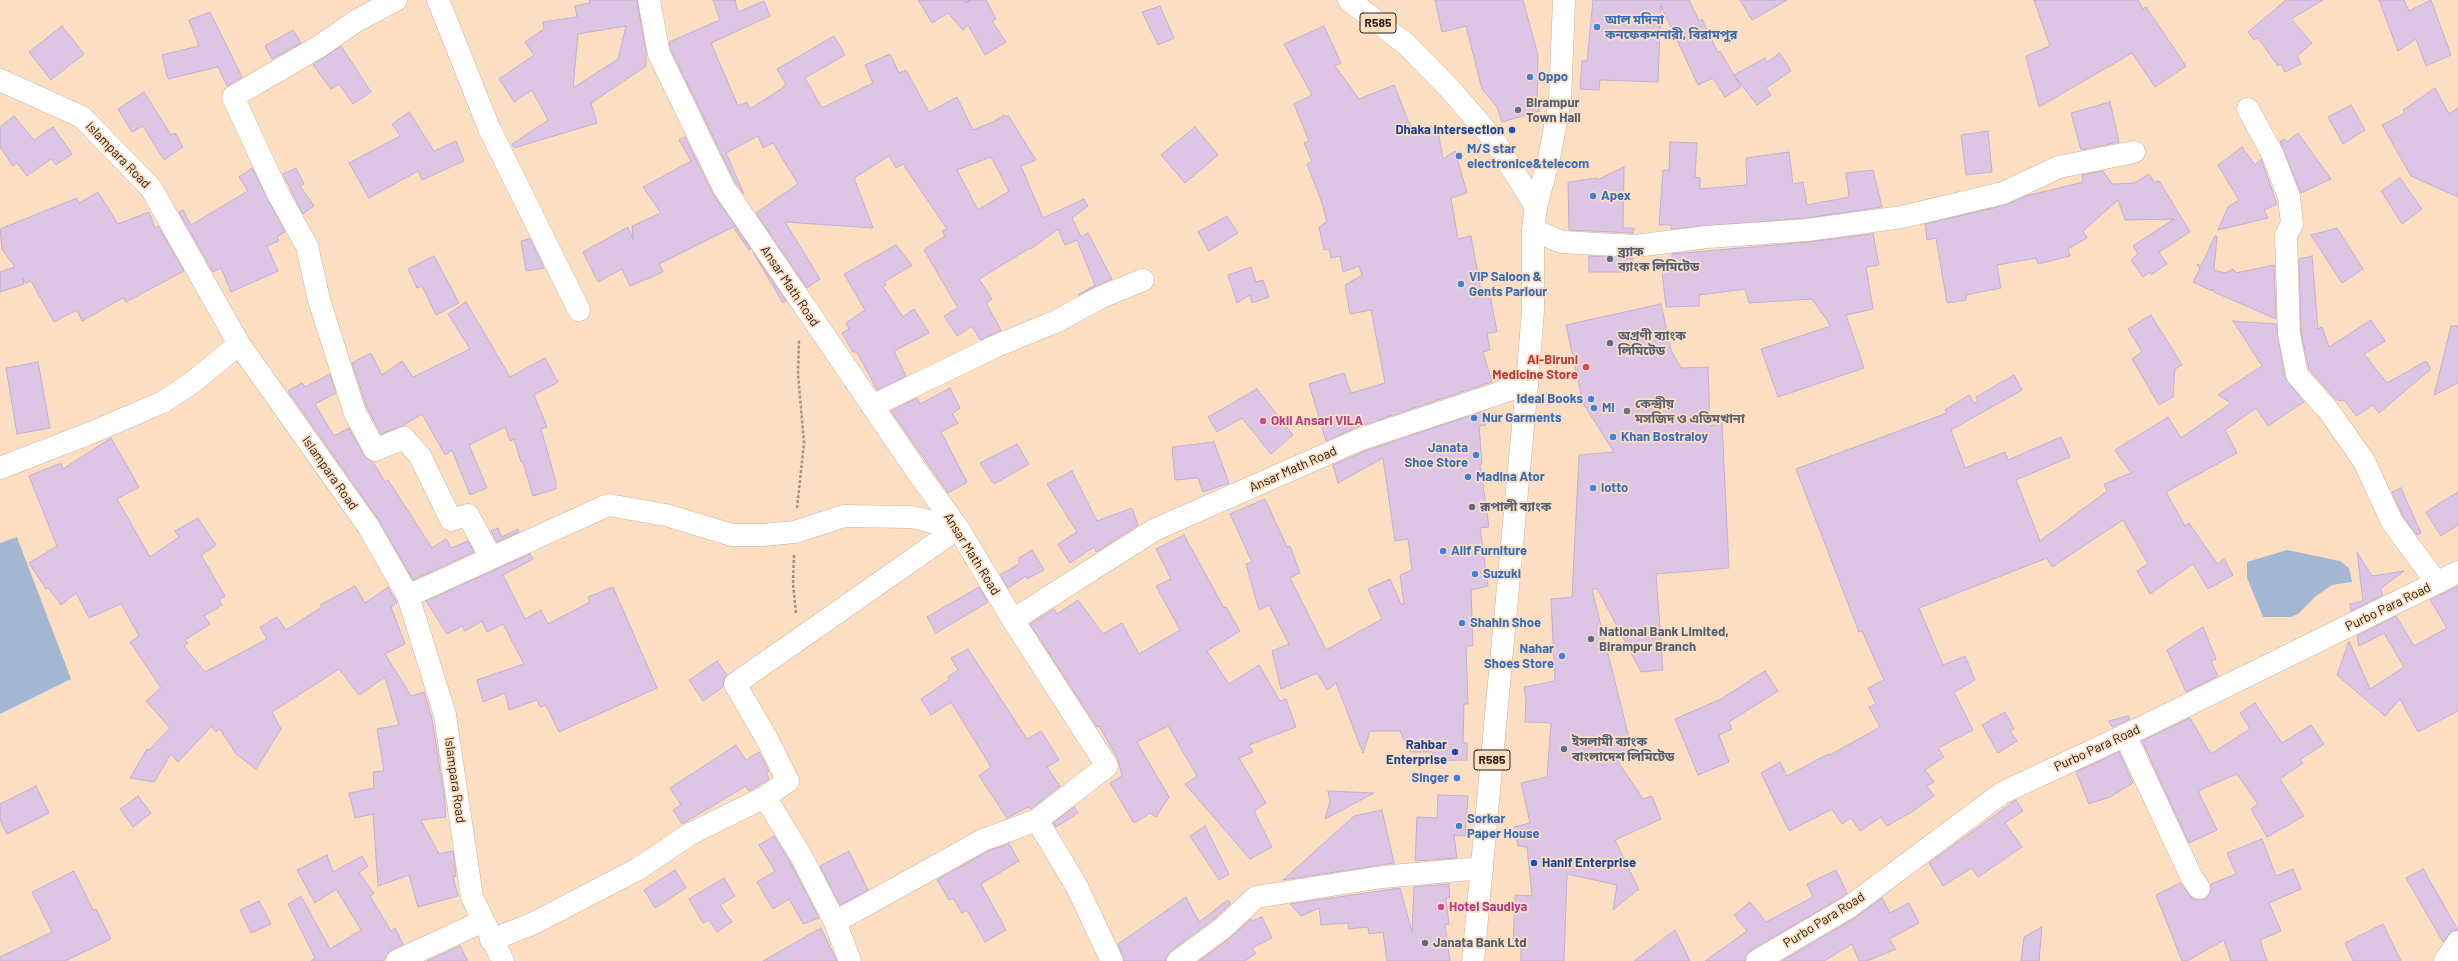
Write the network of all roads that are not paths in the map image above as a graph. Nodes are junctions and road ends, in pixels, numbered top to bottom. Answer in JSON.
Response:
{"nodes":[{"id":1,"x":396,"y":0,"type":"edge"},
{"id":2,"x":438,"y":0,"type":"edge"},
{"id":3,"x":649,"y":0,"type":"edge"},
{"id":4,"x":1350,"y":0,"type":"edge"},
{"id":5,"x":1564,"y":0,"type":"edge"},
{"id":6,"x":0,"y":80,"type":"edge"},
{"id":7,"x":2248,"y":109,"type":"dead end"},
{"id":8,"x":2134,"y":152,"type":"dead end"},
{"id":9,"x":1536,"y":207,"type":"junction"},
{"id":10,"x":1533,"y":230,"type":"junction"},
{"id":11,"x":1143,"y":280,"type":"dead end"},
{"id":12,"x":579,"y":310,"type":"dead end"},
{"id":13,"x":239,"y":344,"type":"junction"},
{"id":14,"x":1527,"y":384,"type":"junction"},
{"id":15,"x":872,"y":406,"type":"junction"},
{"id":16,"x":0,"y":468,"type":"edge"},
{"id":17,"x":958,"y":528,"type":"junction"},
{"id":18,"x":491,"y":558,"type":"junction"},
{"id":19,"x":2458,"y":572,"type":"edge"},
{"id":20,"x":2437,"y":583,"type":"junction"},
{"id":21,"x":408,"y":596,"type":"junction"},
{"id":22,"x":1013,"y":620,"type":"junction"},
{"id":23,"x":2125,"y":735,"type":"junction"},
{"id":24,"x":765,"y":797,"type":"junction"},
{"id":25,"x":1037,"y":820,"type":"junction"},
{"id":26,"x":1482,"y":868,"type":"junction"},
{"id":27,"x":2199,"y":888,"type":"dead end"},
{"id":28,"x":835,"y":922,"type":"junction"},
{"id":29,"x":487,"y":931,"type":"junction"},
{"id":30,"x":2458,"y":942,"type":"edge"},
{"id":31,"x":397,"y":961,"type":"edge"},
{"id":32,"x":503,"y":961,"type":"edge"},
{"id":33,"x":850,"y":961,"type":"edge"},
{"id":34,"x":1112,"y":961,"type":"edge"},
{"id":35,"x":1178,"y":961,"type":"edge"},
{"id":36,"x":1473,"y":961,"type":"edge"},
{"id":37,"x":1757,"y":961,"type":"edge"},
{"id":38,"x":2445,"y":961,"type":"edge"}],
"edges":[{"from":1,"to":18,"type":"street"},
{"from":2,"to":12,"type":"street"},
{"from":3,"to":15,"type":"street","name":"Ansar Math Road"},
{"from":4,"to":9,"type":"street","number":"R585"},
{"from":5,"to":9,"type":"street"},
{"from":6,"to":13,"type":"street","name":"Islampara Road"},
{"from":7,"to":20,"type":"street"},
{"from":8,"to":10,"type":"street"},
{"from":9,"to":10,"type":"street","number":"R585"},
{"from":10,"to":14,"type":"street","number":"R585"},
{"from":11,"to":15,"type":"street"},
{"from":13,"to":16,"type":"street"},
{"from":13,"to":21,"type":"street","name":"Islampara Road"},
{"from":14,"to":22,"type":"street","name":"Ansar Math Road"},
{"from":14,"to":26,"type":"street","number":"R585"},
{"from":15,"to":17,"type":"street","name":"Ansar Math Road"},
{"from":17,"to":18,"type":"street"},
{"from":17,"to":22,"type":"street","name":"Ansar Math Road"},
{"from":17,"to":24,"type":"street"},
{"from":18,"to":21,"type":"street"},
{"from":19,"to":20,"type":"street","name":"Purbo Para Road"},
{"from":20,"to":23,"type":"street","name":"Purbo Para Road"},
{"from":21,"to":29,"type":"street","name":"Islampara Road"},
{"from":22,"to":25,"type":"street"},
{"from":23,"to":27,"type":"street"},
{"from":23,"to":37,"type":"street","name":"Purbo Para Road"},
{"from":24,"to":28,"type":"street"},
{"from":24,"to":29,"type":"street"},
{"from":25,"to":28,"type":"street"},
{"from":25,"to":34,"type":"street"},
{"from":26,"to":35,"type":"street"},
{"from":26,"to":36,"type":"street","number":"R585"},
{"from":28,"to":33,"type":"street"},
{"from":29,"to":31,"type":"street"},
{"from":29,"to":32,"type":"street","name":"Islampara Road"},
{"from":30,"to":38,"type":"street"}]}
